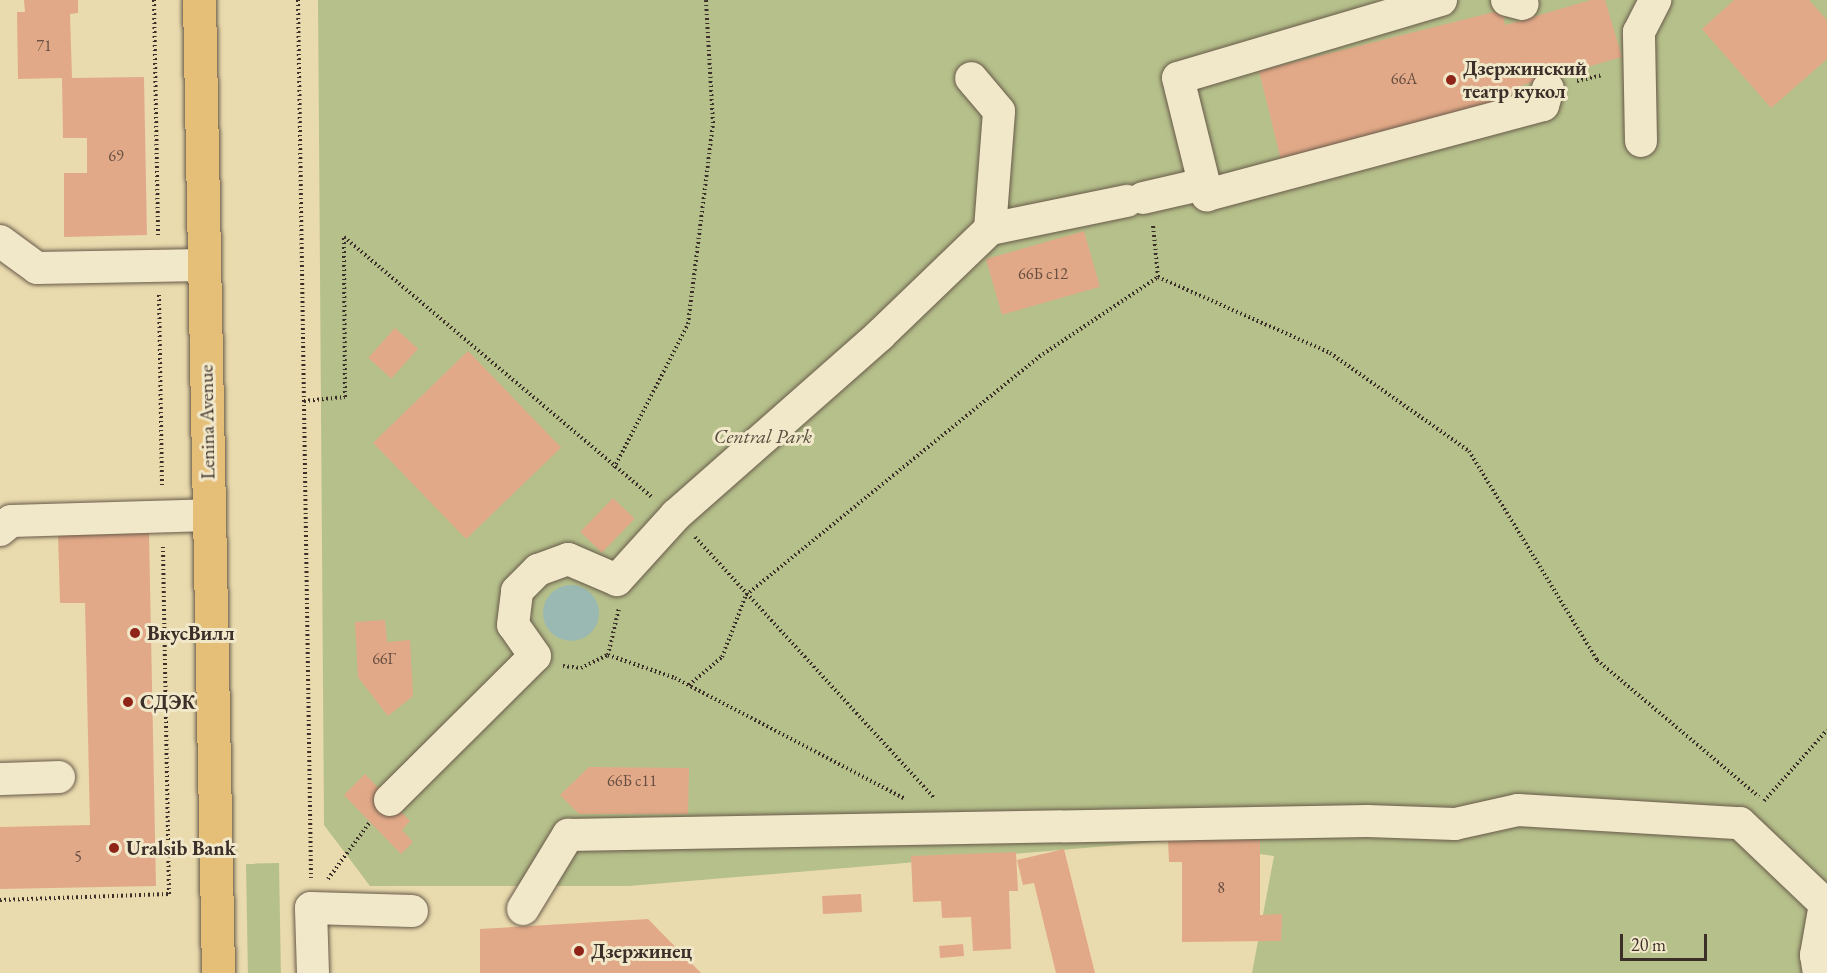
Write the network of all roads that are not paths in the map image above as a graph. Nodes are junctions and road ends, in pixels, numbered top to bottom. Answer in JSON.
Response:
{"nodes":[{"id":1,"x":200,"y":0,"type":"edge"},
{"id":2,"x":1441,"y":0,"type":"edge"},
{"id":3,"x":1655,"y":0,"type":"edge"},
{"id":4,"x":971,"y":78,"type":"dead end"},
{"id":5,"x":1548,"y":89,"type":"dead end"},
{"id":6,"x":1641,"y":141,"type":"dead end"},
{"id":7,"x":1204,"y":184,"type":"junction"},
{"id":8,"x":990,"y":229,"type":"junction"},
{"id":9,"x":0,"y":241,"type":"edge"},
{"id":10,"x":204,"y":265,"type":"junction"},
{"id":11,"x":209,"y":515,"type":"junction"},
{"id":12,"x":0,"y":530,"type":"edge"},
{"id":13,"x":59,"y":777,"type":"dead end"},
{"id":14,"x":0,"y":779,"type":"edge"},
{"id":15,"x":390,"y":800,"type":"road end"},
{"id":16,"x":1826,"y":904,"type":"edge"},
{"id":17,"x":523,"y":909,"type":"dead end"},
{"id":18,"x":412,"y":911,"type":"dead end"},
{"id":19,"x":218,"y":973,"type":"edge"},
{"id":20,"x":313,"y":973,"type":"edge"},
{"id":21,"x":1819,"y":973,"type":"edge"}],
"edges":[{"from":1,"to":10,"type":"main road","name":"Lenina Avenue"},
{"from":2,"to":7,"type":"street"},
{"from":3,"to":6,"type":"street"},
{"from":4,"to":8,"type":"street"},
{"from":5,"to":7,"type":"street"},
{"from":7,"to":8,"type":"street"},
{"from":8,"to":15,"type":"street"},
{"from":9,"to":10,"type":"street"},
{"from":10,"to":11,"type":"main road","name":"Lenina Avenue"},
{"from":11,"to":12,"type":"street"},
{"from":11,"to":19,"type":"main road","name":"Lenina Avenue"},
{"from":13,"to":14,"type":"street"},
{"from":16,"to":17,"type":"street"},
{"from":16,"to":21,"type":"street"},
{"from":18,"to":20,"type":"street"}]}
